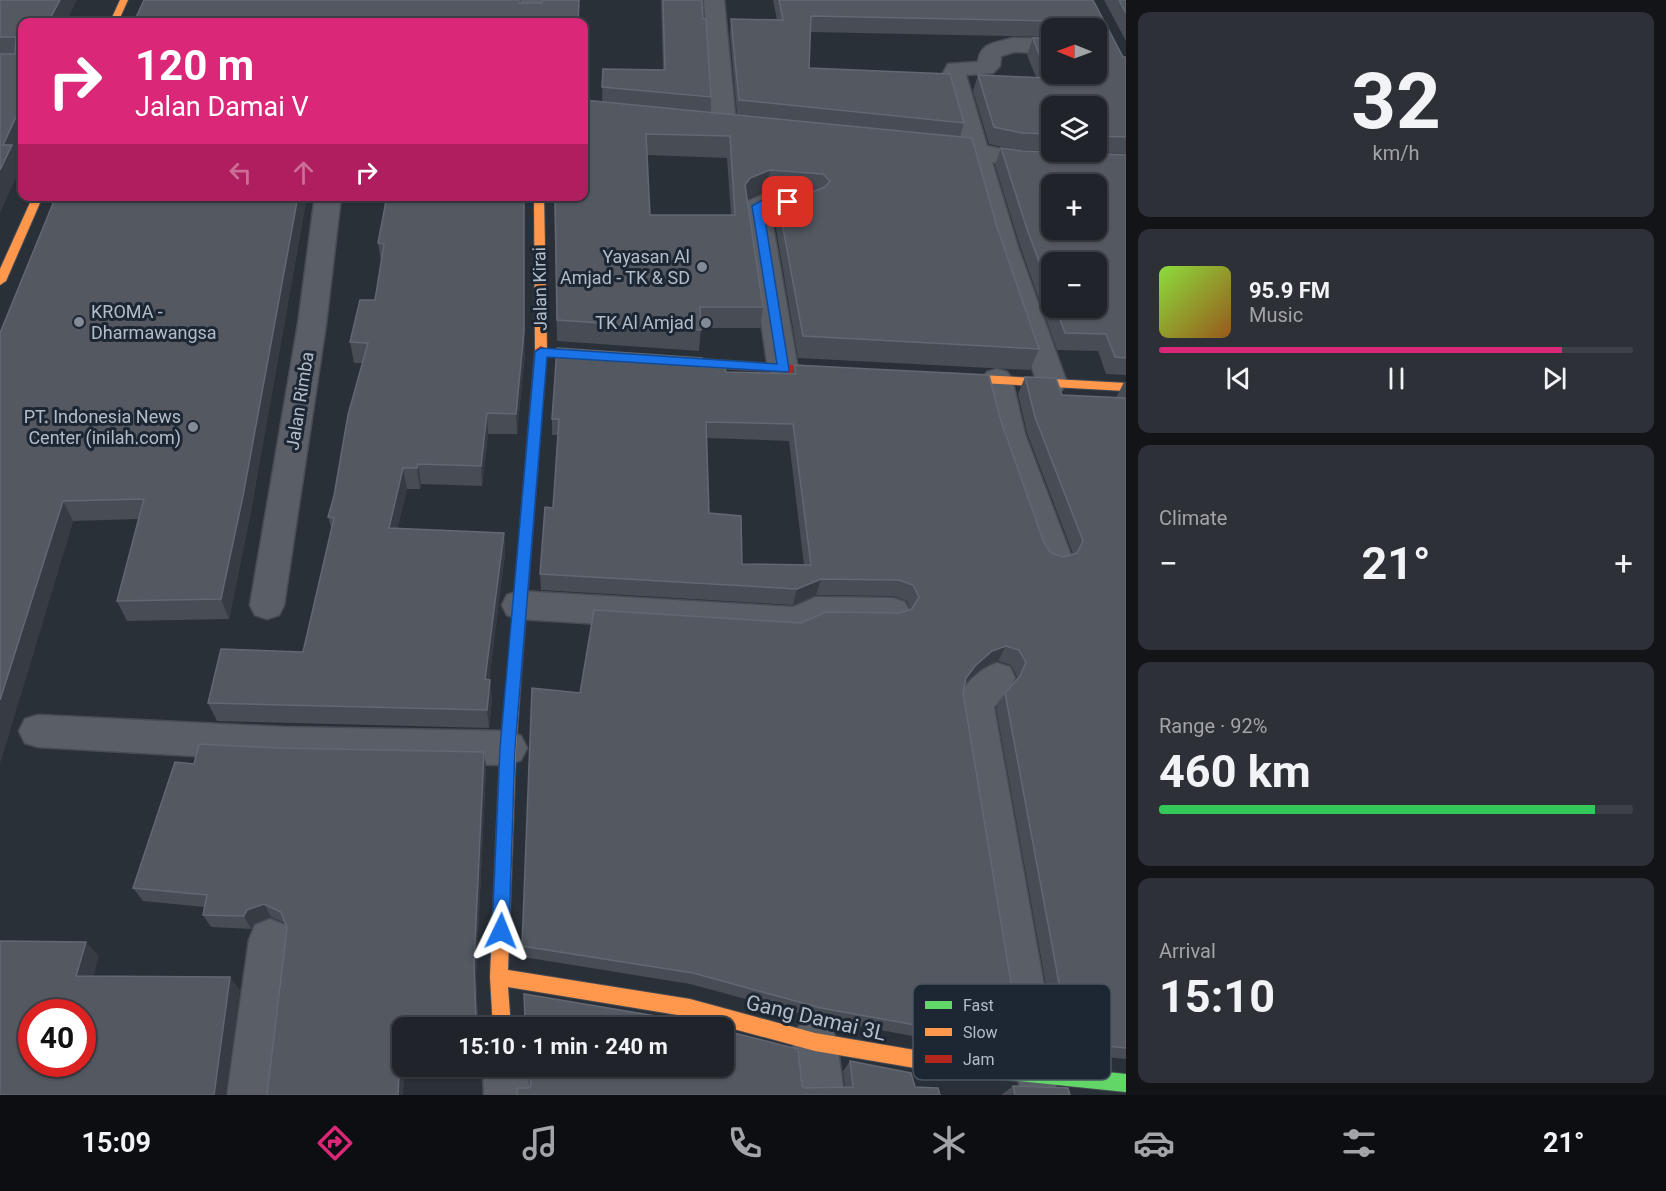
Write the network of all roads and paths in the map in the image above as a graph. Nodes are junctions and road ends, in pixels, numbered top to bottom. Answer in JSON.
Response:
{"nodes":[{"id":1,"x":124,"y":0,"type":"edge"},
{"id":2,"x":531,"y":0,"type":"edge"},
{"id":3,"x":714,"y":0,"type":"edge"},
{"id":4,"x":116,"y":18,"type":"edge"},
{"id":5,"x":531,"y":18,"type":"edge"},
{"id":6,"x":1041,"y":46,"type":"edge"},
{"id":7,"x":723,"y":124,"type":"edge"},
{"id":8,"x":905,"y":144,"type":"edge"},
{"id":9,"x":977,"y":153,"type":"junction"},
{"id":10,"x":1126,"y":163,"type":"edge"},
{"id":11,"x":36,"y":201,"type":"edge"},
{"id":12,"x":327,"y":201,"type":"edge"},
{"id":13,"x":539,"y":201,"type":"edge"},
{"id":14,"x":810,"y":202,"type":"edge"},
{"id":15,"x":0,"y":281,"type":"edge"},
{"id":16,"x":645,"y":359,"type":"edge"},
{"id":17,"x":783,"y":369,"type":"junction"},
{"id":18,"x":855,"y":372,"type":"edge"},
{"id":19,"x":926,"y":376,"type":"edge"},
{"id":20,"x":997,"y":379,"type":"junction"},
{"id":21,"x":1052,"y":383,"type":"junction"},
{"id":22,"x":1126,"y":387,"type":"edge"},
{"id":23,"x":1054,"y":558,"type":"edge"},
{"id":24,"x":267,"y":605,"type":"dead end"},
{"id":25,"x":519,"y":605,"type":"junction"},
{"id":26,"x":893,"y":612,"type":"edge"},
{"id":27,"x":997,"y":678,"type":"dead end"},
{"id":28,"x":38,"y":731,"type":"dead end"},
{"id":29,"x":508,"y":748,"type":"junction"},
{"id":30,"x":270,"y":940,"type":"dead end"},
{"id":31,"x":499,"y":976,"type":"junction"},
{"id":32,"x":1022,"y":984,"type":"edge"},
{"id":33,"x":501,"y":1017,"type":"edge"},
{"id":34,"x":815,"y":1042,"type":"junction"},
{"id":35,"x":913,"y":1074,"type":"edge"},
{"id":36,"x":506,"y":1077,"type":"edge"},
{"id":37,"x":1093,"y":1080,"type":"edge"},
{"id":38,"x":1126,"y":1083,"type":"edge"},
{"id":39,"x":250,"y":1095,"type":"edge"},
{"id":40,"x":507,"y":1095,"type":"edge"},
{"id":41,"x":821,"y":1095,"type":"edge"}],
"edges":[{"from":1,"to":4,"type":"street"},
{"from":2,"to":5,"type":"street"},
{"from":3,"to":7,"type":"street"},
{"from":6,"to":9,"type":"street"},
{"from":8,"to":9,"type":"street"},
{"from":9,"to":10,"type":"street"},
{"from":9,"to":21,"type":"street"},
{"from":11,"to":15,"type":"street"},
{"from":12,"to":24,"type":"street","name":"Jalan Rimba"},
{"from":13,"to":25,"type":"street","name":"Jalan Kirai"},
{"from":14,"to":17,"type":"street"},
{"from":16,"to":17,"type":"street"},
{"from":17,"to":18,"type":"street"},
{"from":19,"to":20,"type":"street"},
{"from":20,"to":21,"type":"street"},
{"from":20,"to":23,"type":"street"},
{"from":21,"to":22,"type":"street"},
{"from":25,"to":26,"type":"street"},
{"from":25,"to":29,"type":"street","name":"Jalan Kirai"},
{"from":27,"to":32,"type":"street"},
{"from":28,"to":29,"type":"street"},
{"from":29,"to":31,"type":"street","name":"Jalan Kirai"},
{"from":30,"to":39,"type":"street"},
{"from":31,"to":33,"type":"street","name":"Jalan Kirai"},
{"from":31,"to":34,"type":"street","name":"Gang Damai 3L"},
{"from":34,"to":35,"type":"street","name":"Gang Damai 3L"},
{"from":34,"to":41,"type":"street"},
{"from":36,"to":40,"type":"street"},
{"from":37,"to":38,"type":"street","name":"Gang Damai 3L"}]}
